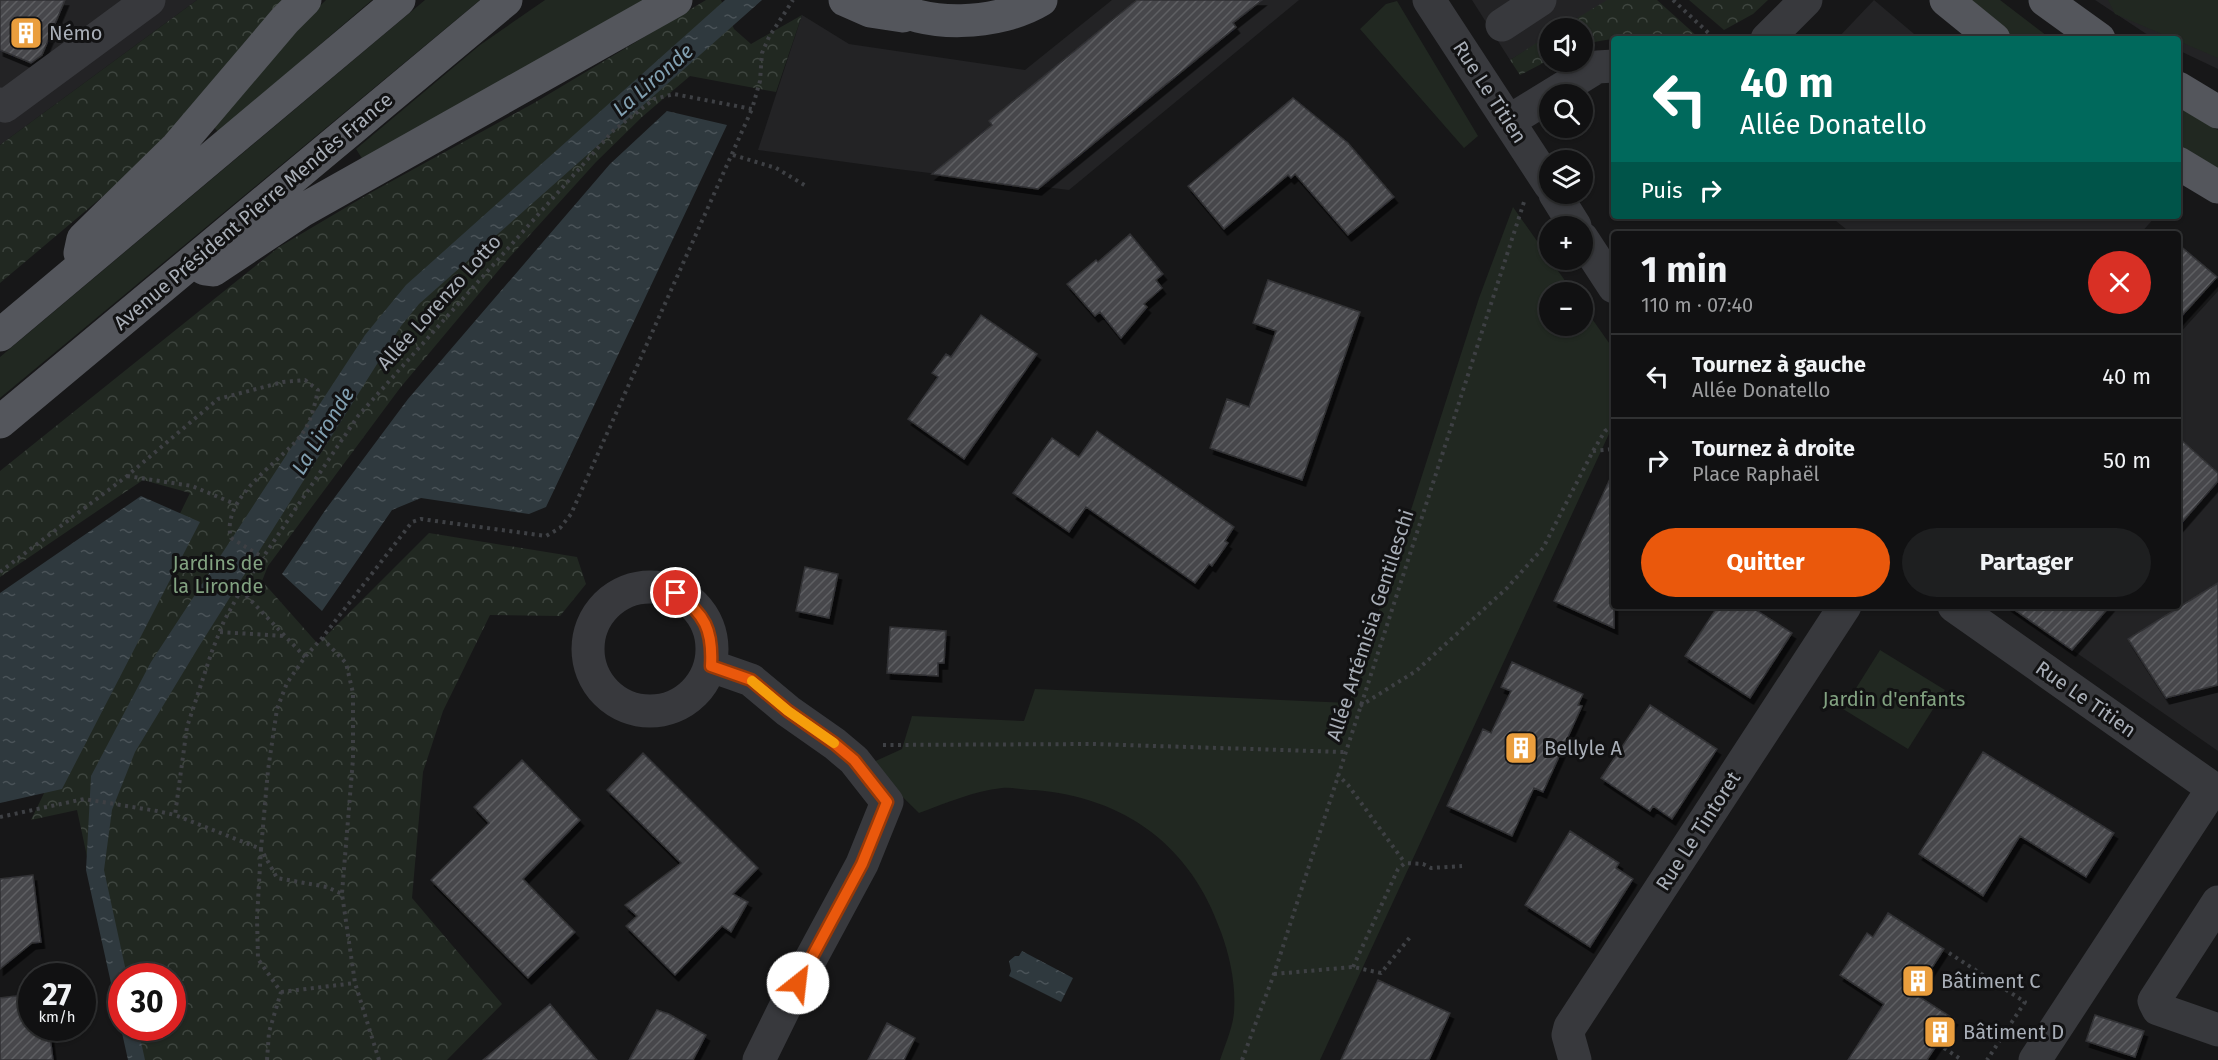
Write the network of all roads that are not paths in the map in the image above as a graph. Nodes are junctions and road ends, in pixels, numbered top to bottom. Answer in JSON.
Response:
{"nodes":[{"id":1,"x":149,"y":0,"type":"edge"},
{"id":2,"x":305,"y":0,"type":"edge"},
{"id":3,"x":399,"y":0,"type":"edge"},
{"id":4,"x":506,"y":0,"type":"edge"},
{"id":5,"x":676,"y":0,"type":"edge"},
{"id":6,"x":845,"y":0,"type":"edge"},
{"id":7,"x":883,"y":0,"type":"edge"},
{"id":8,"x":1041,"y":0,"type":"edge"},
{"id":9,"x":1429,"y":0,"type":"edge"},
{"id":10,"x":1540,"y":0,"type":"edge"},
{"id":11,"x":1806,"y":0,"type":"edge"},
{"id":12,"x":1946,"y":0,"type":"edge"},
{"id":13,"x":2045,"y":0,"type":"edge"},
{"id":14,"x":917,"y":16,"type":"junction"},
{"id":15,"x":1502,"y":25,"type":"dead end"},
{"id":16,"x":1770,"y":36,"type":"edge"},
{"id":17,"x":1990,"y":36,"type":"edge"},
{"id":18,"x":2095,"y":36,"type":"edge"},
{"id":19,"x":1611,"y":66,"type":"edge"},
{"id":20,"x":2181,"y":90,"type":"edge"},
{"id":21,"x":2,"y":105,"type":"edge"},
{"id":22,"x":2218,"y":112,"type":"edge"},
{"id":23,"x":1509,"y":121,"type":"junction"},
{"id":24,"x":2181,"y":165,"type":"edge"},
{"id":25,"x":1539,"y":182,"type":"edge"},
{"id":26,"x":2218,"y":187,"type":"edge"},
{"id":27,"x":1555,"y":204,"type":"edge"},
{"id":28,"x":1566,"y":216,"type":"edge"},
{"id":29,"x":1593,"y":255,"type":"edge"},
{"id":30,"x":188,"y":266,"type":"junction"},
{"id":31,"x":76,"y":272,"type":"junction"},
{"id":32,"x":1611,"y":282,"type":"edge"},
{"id":33,"x":0,"y":335,"type":"edge"},
{"id":34,"x":0,"y":422,"type":"edge"},
{"id":35,"x":1843,"y":609,"type":"edge"},
{"id":36,"x":1958,"y":609,"type":"edge"},
{"id":37,"x":711,"y":666,"type":"dead end"},
{"id":38,"x":2215,"y":790,"type":"edge"},
{"id":39,"x":2218,"y":902,"type":"edge"},
{"id":40,"x":2218,"y":1030,"type":"edge"},
{"id":41,"x":759,"y":1060,"type":"edge"},
{"id":42,"x":1575,"y":1060,"type":"edge"},
{"id":43,"x":2035,"y":1060,"type":"edge"}],
"edges":[{"from":1,"to":21,"type":"street"},
{"from":2,"to":31,"type":"main road"},
{"from":3,"to":31,"type":"main road"},
{"from":4,"to":30,"type":"main road","name":"Avenue Président Pierre Mendès France"},
{"from":5,"to":30,"type":"main road"},
{"from":6,"to":14,"type":"main road"},
{"from":7,"to":14,"type":"main road"},
{"from":8,"to":14,"type":"main road"},
{"from":9,"to":23,"type":"street","name":"Rue Le Titien"},
{"from":10,"to":15,"type":"street"},
{"from":11,"to":16,"type":"street"},
{"from":12,"to":17,"type":"main road"},
{"from":13,"to":18,"type":"main road"},
{"from":19,"to":23,"type":"street"},
{"from":20,"to":22,"type":"main road"},
{"from":23,"to":25,"type":"street","name":"Rue Le Titien"},
{"from":24,"to":26,"type":"main road"},
{"from":27,"to":28,"type":"street","name":"Rue Le Titien"},
{"from":29,"to":32,"type":"street"},
{"from":30,"to":34,"type":"main road","name":"Avenue Président Pierre Mendès France"},
{"from":31,"to":33,"type":"main road"},
{"from":35,"to":42,"type":"street","name":"Rue Le Tintoret"},
{"from":36,"to":38,"type":"street","name":"Rue Le Titien"},
{"from":37,"to":41,"type":"street"},
{"from":38,"to":43,"type":"street"},
{"from":39,"to":40,"type":"street"}]}
